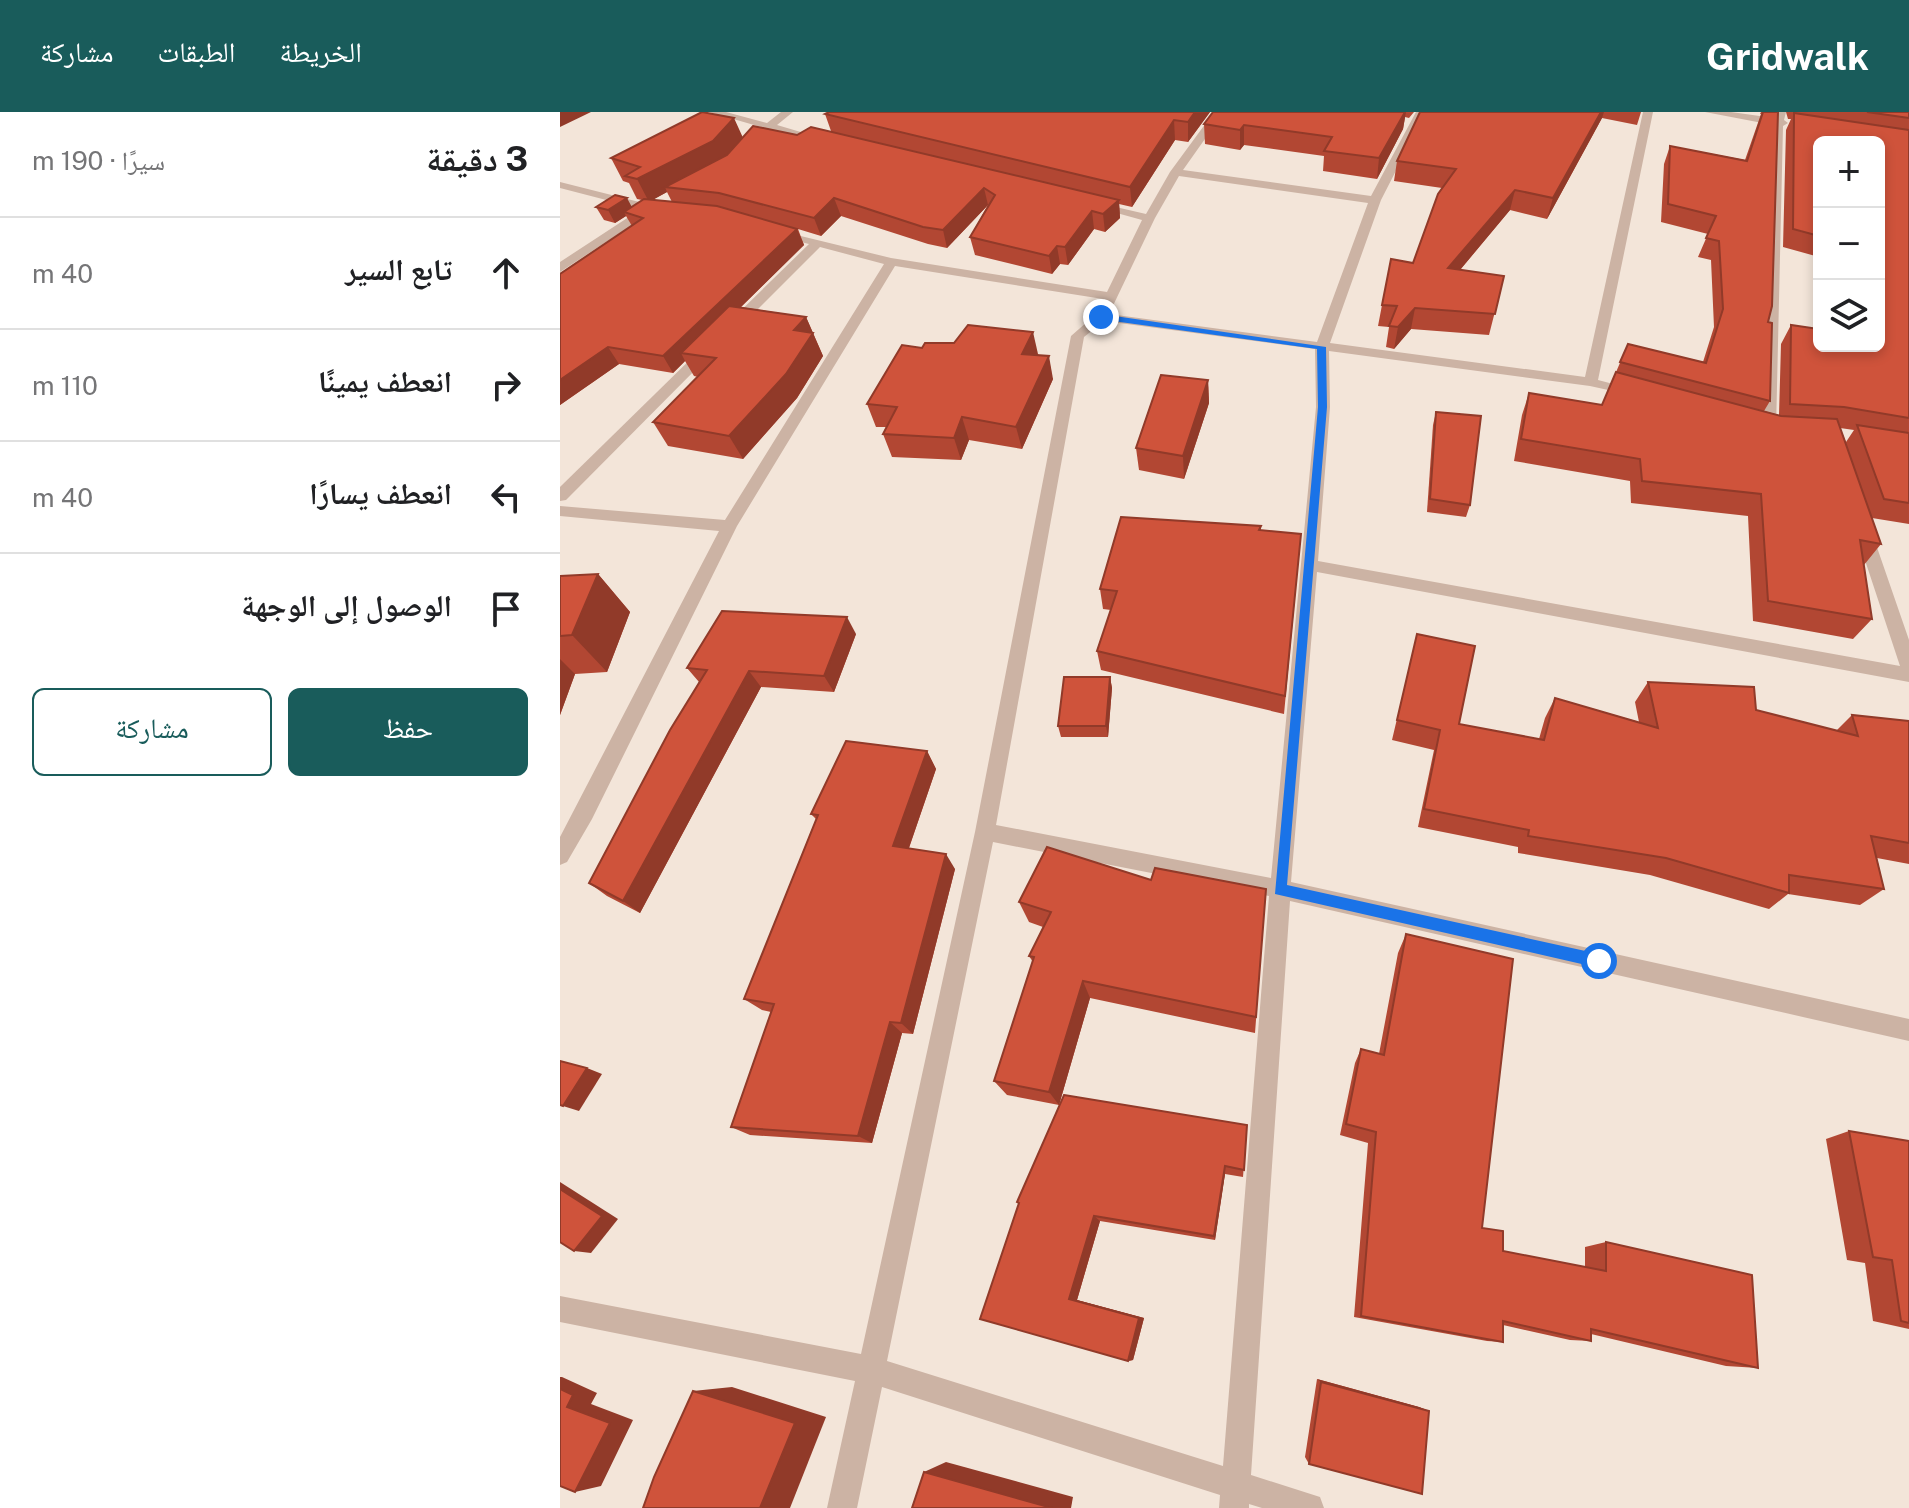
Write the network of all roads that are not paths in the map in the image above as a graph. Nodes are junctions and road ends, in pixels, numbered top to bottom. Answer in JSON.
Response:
{"nodes":[{"id":1,"x":714,"y":112,"type":"edge"},
{"id":2,"x":788,"y":112,"type":"edge"},
{"id":3,"x":1219,"y":112,"type":"edge"},
{"id":4,"x":1648,"y":112,"type":"edge"},
{"id":5,"x":1710,"y":112,"type":"edge"},
{"id":6,"x":1779,"y":117,"type":"edge"},
{"id":7,"x":1412,"y":120,"type":"edge"},
{"id":8,"x":1792,"y":125,"type":"edge"},
{"id":9,"x":766,"y":126,"type":"junction"},
{"id":10,"x":842,"y":145,"type":"edge"},
{"id":11,"x":747,"y":147,"type":"edge"},
{"id":12,"x":1176,"y":172,"type":"junction"},
{"id":13,"x":560,"y":185,"type":"edge"},
{"id":14,"x":1375,"y":200,"type":"junction"},
{"id":15,"x":663,"y":202,"type":"edge"},
{"id":16,"x":1088,"y":203,"type":"edge"},
{"id":17,"x":650,"y":209,"type":"junction"},
{"id":18,"x":680,"y":212,"type":"edge"},
{"id":19,"x":1149,"y":218,"type":"junction"},
{"id":20,"x":756,"y":226,"type":"edge"},
{"id":21,"x":816,"y":244,"type":"junction"},
{"id":22,"x":891,"y":262,"type":"junction"},
{"id":23,"x":560,"y":268,"type":"edge"},
{"id":24,"x":1110,"y":296,"type":"junction"},
{"id":25,"x":1101,"y":317,"type":"junction"},
{"id":26,"x":1322,"y":347,"type":"junction"},
{"id":27,"x":1591,"y":382,"type":"junction"},
{"id":28,"x":1650,"y":398,"type":"edge"},
{"id":29,"x":1784,"y":431,"type":"edge"},
{"id":30,"x":560,"y":496,"type":"edge"},
{"id":31,"x":1855,"y":507,"type":"edge"},
{"id":32,"x":560,"y":511,"type":"edge"},
{"id":33,"x":729,"y":526,"type":"junction"},
{"id":34,"x":1308,"y":565,"type":"junction"},
{"id":35,"x":1909,"y":666,"type":"edge"},
{"id":36,"x":1909,"y":675,"type":"edge"},
{"id":37,"x":985,"y":832,"type":"junction"},
{"id":38,"x":560,"y":856,"type":"edge"},
{"id":39,"x":1280,"y":889,"type":"junction"},
{"id":40,"x":1909,"y":1030,"type":"edge"},
{"id":41,"x":560,"y":1309,"type":"edge"},
{"id":42,"x":872,"y":1370,"type":"junction"},
{"id":43,"x":1234,"y":1498,"type":"edge"},
{"id":44,"x":842,"y":1508,"type":"edge"},
{"id":45,"x":1309,"y":1508,"type":"edge"}],
"edges":[{"from":1,"to":9,"type":"street"},
{"from":2,"to":9,"type":"street"},
{"from":3,"to":12,"type":"street"},
{"from":4,"to":27,"type":"street"},
{"from":5,"to":6,"type":"street"},
{"from":6,"to":8,"type":"street"},
{"from":6,"to":29,"type":"street"},
{"from":7,"to":14,"type":"street"},
{"from":9,"to":10,"type":"street"},
{"from":9,"to":11,"type":"street"},
{"from":12,"to":14,"type":"street"},
{"from":12,"to":19,"type":"street"},
{"from":13,"to":17,"type":"street"},
{"from":14,"to":26,"type":"street"},
{"from":15,"to":17,"type":"street"},
{"from":16,"to":19,"type":"street"},
{"from":17,"to":18,"type":"street"},
{"from":17,"to":23,"type":"street"},
{"from":19,"to":24,"type":"street"},
{"from":20,"to":21,"type":"street"},
{"from":21,"to":22,"type":"street"},
{"from":21,"to":30,"type":"street"},
{"from":22,"to":24,"type":"street"},
{"from":22,"to":33,"type":"street"},
{"from":24,"to":25,"type":"street"},
{"from":25,"to":26,"type":"street"},
{"from":25,"to":37,"type":"street"},
{"from":26,"to":27,"type":"street"},
{"from":26,"to":34,"type":"street"},
{"from":27,"to":28,"type":"street"},
{"from":31,"to":35,"type":"street"},
{"from":32,"to":33,"type":"street"},
{"from":33,"to":38,"type":"street"},
{"from":34,"to":36,"type":"street"},
{"from":34,"to":39,"type":"street"},
{"from":37,"to":39,"type":"street"},
{"from":37,"to":42,"type":"street"},
{"from":39,"to":40,"type":"street"},
{"from":39,"to":43,"type":"street"},
{"from":41,"to":42,"type":"street"},
{"from":42,"to":43,"type":"street"},
{"from":42,"to":44,"type":"street"},
{"from":43,"to":45,"type":"street"}]}
